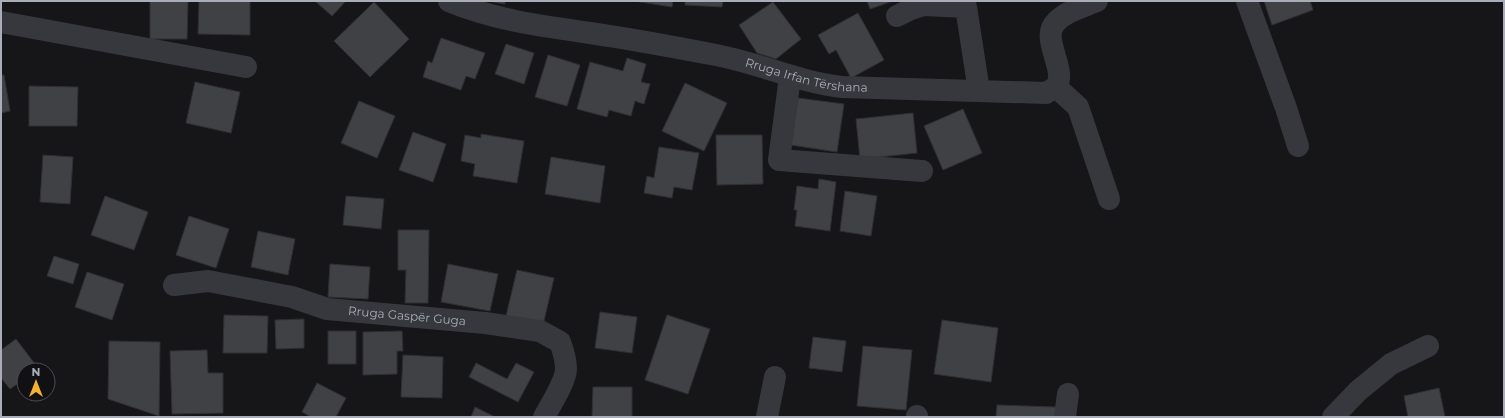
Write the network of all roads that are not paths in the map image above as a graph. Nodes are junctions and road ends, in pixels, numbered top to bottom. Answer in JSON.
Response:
{"nodes":[{"id":1,"x":449,"y":1,"type":"edge"},
{"id":2,"x":1097,"y":1,"type":"edge"},
{"id":3,"x":1247,"y":1,"type":"edge"},
{"id":4,"x":897,"y":16,"type":"dead end"},
{"id":5,"x":1,"y":22,"type":"edge"},
{"id":6,"x":246,"y":68,"type":"dead end"},
{"id":7,"x":790,"y":77,"type":"junction"},
{"id":8,"x":1056,"y":87,"type":"junction"},
{"id":9,"x":979,"y":91,"type":"junction"},
{"id":10,"x":1298,"y":146,"type":"dead end"},
{"id":11,"x":922,"y":170,"type":"dead end"},
{"id":12,"x":1109,"y":198,"type":"dead end"},
{"id":13,"x":174,"y":285,"type":"dead end"},
{"id":14,"x":1428,"y":346,"type":"dead end"},
{"id":15,"x":775,"y":377,"type":"dead end"},
{"id":16,"x":1068,"y":394,"type":"dead end"},
{"id":17,"x":544,"y":417,"type":"edge"},
{"id":18,"x":767,"y":417,"type":"edge"},
{"id":19,"x":1065,"y":417,"type":"edge"},
{"id":20,"x":1333,"y":417,"type":"edge"}],
"edges":[{"from":1,"to":7,"type":"street","name":"Rruga Irfan Tërshana"},
{"from":2,"to":8,"type":"street"},
{"from":3,"to":10,"type":"street"},
{"from":4,"to":9,"type":"street"},
{"from":5,"to":6,"type":"street"},
{"from":7,"to":9,"type":"street","name":"Rruga Irfan Tërshana"},
{"from":7,"to":11,"type":"street"},
{"from":8,"to":9,"type":"street","name":"Rruga Irfan Tërshana"},
{"from":8,"to":12,"type":"street"},
{"from":13,"to":17,"type":"street","name":"Rruga Gaspër Guga"},
{"from":14,"to":20,"type":"street"},
{"from":15,"to":18,"type":"street"},
{"from":16,"to":19,"type":"street"}]}
